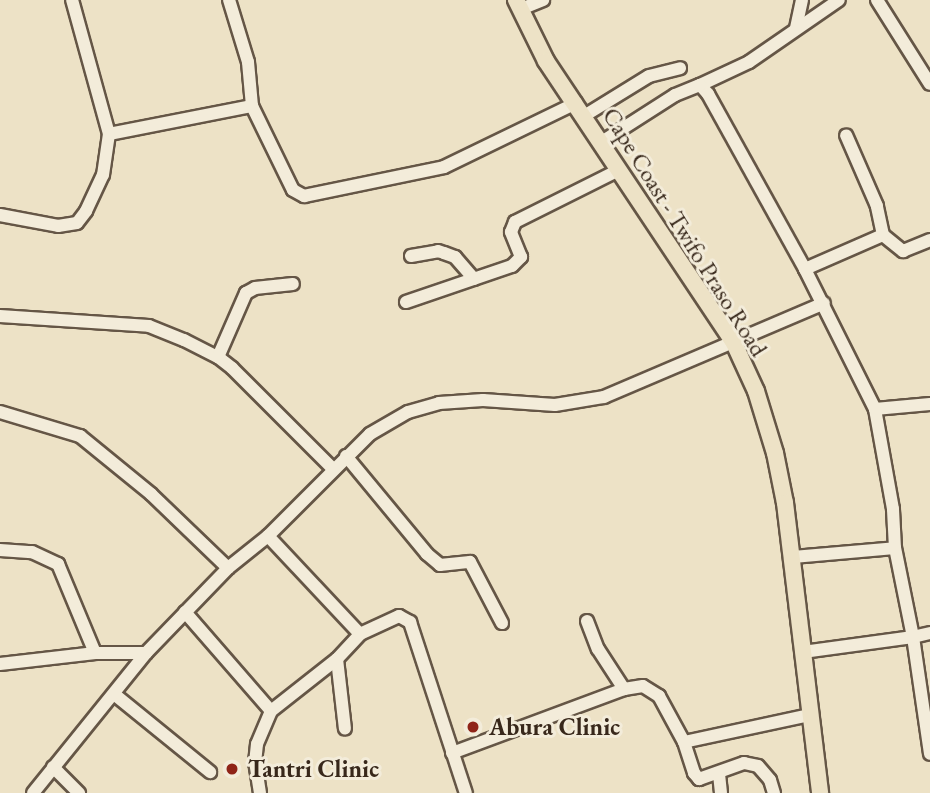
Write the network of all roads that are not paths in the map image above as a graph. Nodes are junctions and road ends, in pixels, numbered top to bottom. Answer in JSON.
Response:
{"nodes":[{"id":1,"x":72,"y":0,"type":"edge"},
{"id":2,"x":229,"y":0,"type":"edge"},
{"id":3,"x":542,"y":0,"type":"edge"},
{"id":4,"x":802,"y":0,"type":"edge"},
{"id":5,"x":839,"y":0,"type":"edge"},
{"id":6,"x":877,"y":0,"type":"edge"},
{"id":7,"x":519,"y":5,"type":"edge"},
{"id":8,"x":796,"y":28,"type":"junction"},
{"id":9,"x":680,"y":68,"type":"dead end"},
{"id":10,"x":929,"y":78,"type":"edge"},
{"id":11,"x":700,"y":85,"type":"junction"},
{"id":12,"x":252,"y":106,"type":"junction"},
{"id":13,"x":580,"y":110,"type":"junction"},
{"id":14,"x":109,"y":134,"type":"junction"},
{"id":15,"x":846,"y":135,"type":"dead end"},
{"id":16,"x":600,"y":143,"type":"junction"},
{"id":17,"x":619,"y":170,"type":"junction"},
{"id":18,"x":0,"y":215,"type":"edge"},
{"id":19,"x":883,"y":236,"type":"junction"},
{"id":20,"x":930,"y":240,"type":"edge"},
{"id":21,"x":411,"y":256,"type":"dead end"},
{"id":22,"x":805,"y":269,"type":"junction"},
{"id":23,"x":474,"y":279,"type":"junction"},
{"id":24,"x":293,"y":284,"type":"dead end"},
{"id":25,"x":406,"y":302,"type":"dead end"},
{"id":26,"x":824,"y":303,"type":"junction"},
{"id":27,"x":0,"y":316,"type":"edge"},
{"id":28,"x":733,"y":341,"type":"junction"},
{"id":29,"x":218,"y":357,"type":"junction"},
{"id":30,"x":930,"y":404,"type":"edge"},
{"id":31,"x":875,"y":409,"type":"junction"},
{"id":32,"x":0,"y":412,"type":"edge"},
{"id":33,"x":345,"y":456,"type":"junction"},
{"id":34,"x":333,"y":469,"type":"junction"},
{"id":35,"x":268,"y":536,"type":"junction"},
{"id":36,"x":895,"y":548,"type":"junction"},
{"id":37,"x":0,"y":550,"type":"edge"},
{"id":38,"x":793,"y":557,"type":"junction"},
{"id":39,"x":228,"y":568,"type":"junction"},
{"id":40,"x":185,"y":612,"type":"junction"},
{"id":41,"x":587,"y":621,"type":"dead end"},
{"id":42,"x":502,"y":623,"type":"dead end"},
{"id":43,"x":930,"y":633,"type":"edge"},
{"id":44,"x":360,"y":634,"type":"junction"},
{"id":45,"x":913,"y":636,"type":"junction"},
{"id":46,"x":803,"y":652,"type":"junction"},
{"id":47,"x":95,"y":653,"type":"junction"},
{"id":48,"x":146,"y":653,"type":"junction"},
{"id":49,"x":337,"y":659,"type":"junction"},
{"id":50,"x":0,"y":664,"type":"edge"},
{"id":51,"x":624,"y":689,"type":"junction"},
{"id":52,"x":114,"y":694,"type":"junction"},
{"id":53,"x":271,"y":711,"type":"junction"},
{"id":54,"x":810,"y":715,"type":"junction"},
{"id":55,"x":345,"y":729,"type":"dead end"},
{"id":56,"x":684,"y":742,"type":"junction"},
{"id":57,"x":452,"y":753,"type":"junction"},
{"id":58,"x":930,"y":754,"type":"edge"},
{"id":59,"x":52,"y":767,"type":"junction"},
{"id":60,"x":210,"y":772,"type":"dead end"},
{"id":61,"x":719,"y":774,"type":"junction"},
{"id":62,"x":33,"y":793,"type":"edge"},
{"id":63,"x":79,"y":793,"type":"edge"},
{"id":64,"x":260,"y":793,"type":"edge"},
{"id":65,"x":466,"y":793,"type":"edge"},
{"id":66,"x":721,"y":793,"type":"edge"},
{"id":67,"x":774,"y":793,"type":"edge"},
{"id":68,"x":820,"y":793,"type":"edge"}],
"edges":[{"from":1,"to":14,"type":"street"},
{"from":2,"to":12,"type":"street"},
{"from":3,"to":7,"type":"street"},
{"from":4,"to":8,"type":"street"},
{"from":5,"to":8,"type":"street"},
{"from":6,"to":10,"type":"street"},
{"from":7,"to":13,"type":"main road","name":"Cape Coast - Twifo Praso Road"},
{"from":8,"to":11,"type":"street"},
{"from":9,"to":13,"type":"street"},
{"from":11,"to":16,"type":"street"},
{"from":11,"to":22,"type":"street"},
{"from":12,"to":13,"type":"street"},
{"from":12,"to":14,"type":"street"},
{"from":13,"to":16,"type":"main road","name":"Cape Coast - Twifo Praso Road"},
{"from":14,"to":18,"type":"street"},
{"from":15,"to":19,"type":"street"},
{"from":16,"to":17,"type":"main road","name":"Cape Coast - Twifo Praso Road"},
{"from":17,"to":23,"type":"street"},
{"from":17,"to":28,"type":"main road","name":"Cape Coast - Twifo Praso Road"},
{"from":19,"to":20,"type":"street"},
{"from":19,"to":22,"type":"street"},
{"from":21,"to":23,"type":"street"},
{"from":22,"to":26,"type":"street"},
{"from":23,"to":25,"type":"street"},
{"from":24,"to":29,"type":"street"},
{"from":26,"to":28,"type":"street"},
{"from":26,"to":31,"type":"street"},
{"from":27,"to":29,"type":"street"},
{"from":28,"to":33,"type":"street"},
{"from":28,"to":38,"type":"main road","name":"Cape Coast - Twifo Praso Road"},
{"from":29,"to":34,"type":"street"},
{"from":30,"to":31,"type":"street"},
{"from":31,"to":36,"type":"street"},
{"from":32,"to":39,"type":"street"},
{"from":33,"to":34,"type":"street"},
{"from":33,"to":42,"type":"street"},
{"from":34,"to":35,"type":"street"},
{"from":35,"to":39,"type":"street"},
{"from":35,"to":44,"type":"street"},
{"from":36,"to":38,"type":"street"},
{"from":36,"to":45,"type":"street"},
{"from":37,"to":47,"type":"street"},
{"from":38,"to":46,"type":"main road","name":"Cape Coast - Twifo Praso Road"},
{"from":39,"to":40,"type":"street"},
{"from":40,"to":48,"type":"street"},
{"from":40,"to":53,"type":"street"},
{"from":41,"to":51,"type":"street"},
{"from":43,"to":45,"type":"street"},
{"from":44,"to":49,"type":"street"},
{"from":44,"to":57,"type":"street"},
{"from":45,"to":46,"type":"street"},
{"from":45,"to":58,"type":"street"},
{"from":46,"to":54,"type":"main road","name":"Cape Coast - Twifo Praso Road"},
{"from":47,"to":48,"type":"street"},
{"from":47,"to":50,"type":"street"},
{"from":48,"to":52,"type":"street"},
{"from":49,"to":53,"type":"street"},
{"from":49,"to":55,"type":"street"},
{"from":51,"to":56,"type":"street"},
{"from":51,"to":57,"type":"street"},
{"from":52,"to":59,"type":"street"},
{"from":52,"to":60,"type":"street"},
{"from":53,"to":64,"type":"street"},
{"from":54,"to":56,"type":"street"},
{"from":54,"to":68,"type":"main road","name":"Cape Coast - Twifo Praso Road"},
{"from":56,"to":61,"type":"street"},
{"from":57,"to":65,"type":"street"},
{"from":59,"to":62,"type":"street"},
{"from":59,"to":63,"type":"street"},
{"from":61,"to":66,"type":"street"},
{"from":61,"to":67,"type":"street"}]}
